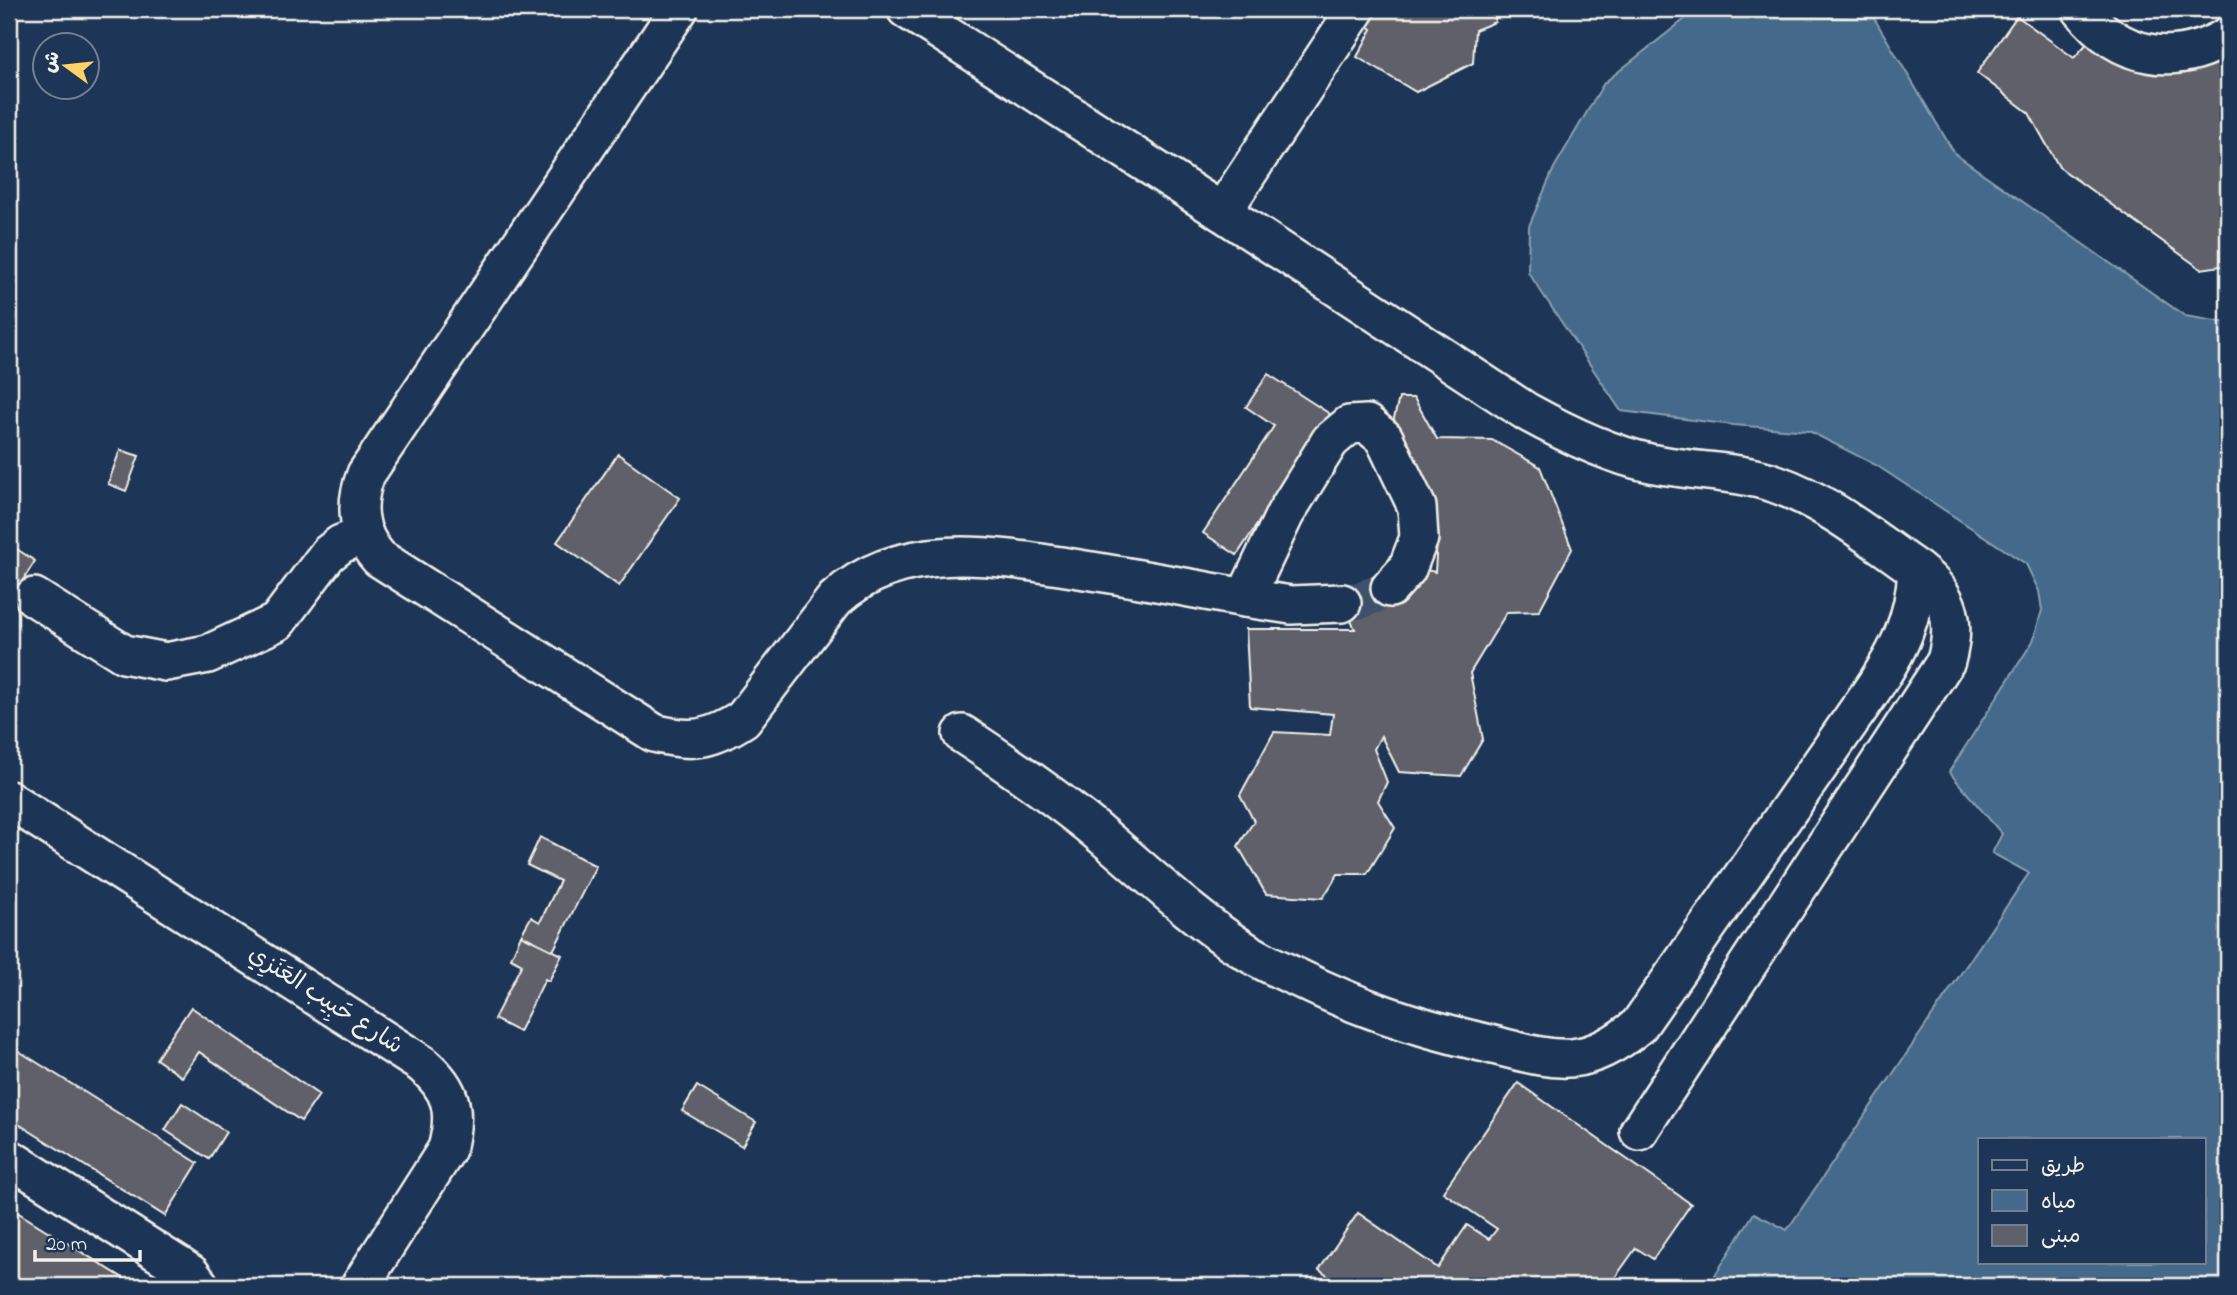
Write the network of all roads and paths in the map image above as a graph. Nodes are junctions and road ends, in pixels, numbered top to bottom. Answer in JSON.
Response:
{"nodes":[{"id":1,"x":679,"y":9,"type":"edge"},
{"id":2,"x":906,"y":9,"type":"edge"},
{"id":3,"x":1356,"y":9,"type":"edge"},
{"id":4,"x":2081,"y":9,"type":"edge"},
{"id":5,"x":2228,"y":36,"type":"edge"},
{"id":6,"x":1222,"y":212,"type":"junction"},
{"id":7,"x":364,"y":535,"type":"junction"},
{"id":8,"x":1917,"y":570,"type":"junction"},
{"id":9,"x":1390,"y":588,"type":"tunnel mouth"},
{"id":10,"x":34,"y":597,"type":"dead end"},
{"id":11,"x":1245,"y":598,"type":"junction"},
{"id":12,"x":1342,"y":603,"type":"tunnel mouth"},
{"id":13,"x":962,"y":734,"type":"dead end"},
{"id":14,"x":9,"y":800,"type":"edge"},
{"id":15,"x":1639,"y":1131,"type":"dead end"},
{"id":16,"x":9,"y":1158,"type":"edge"},
{"id":17,"x":200,"y":1286,"type":"edge"},
{"id":18,"x":360,"y":1286,"type":"edge"}],
"edges":[{"from":1,"to":7,"type":"street"},
{"from":2,"to":6,"type":"street"},
{"from":3,"to":6,"type":"street"},
{"from":4,"to":5,"type":"street"},
{"from":6,"to":8,"type":"street"},
{"from":7,"to":10,"type":"street"},
{"from":7,"to":11,"type":"street"},
{"from":8,"to":13,"type":"street"},
{"from":8,"to":15,"type":"street"},
{"from":9,"to":11,"type":"street"},
{"from":11,"to":12,"type":"street"},
{"from":14,"to":18,"type":"street","name":"شارع حَبِيب العَنَزِي"},
{"from":16,"to":17,"type":"street"}]}
